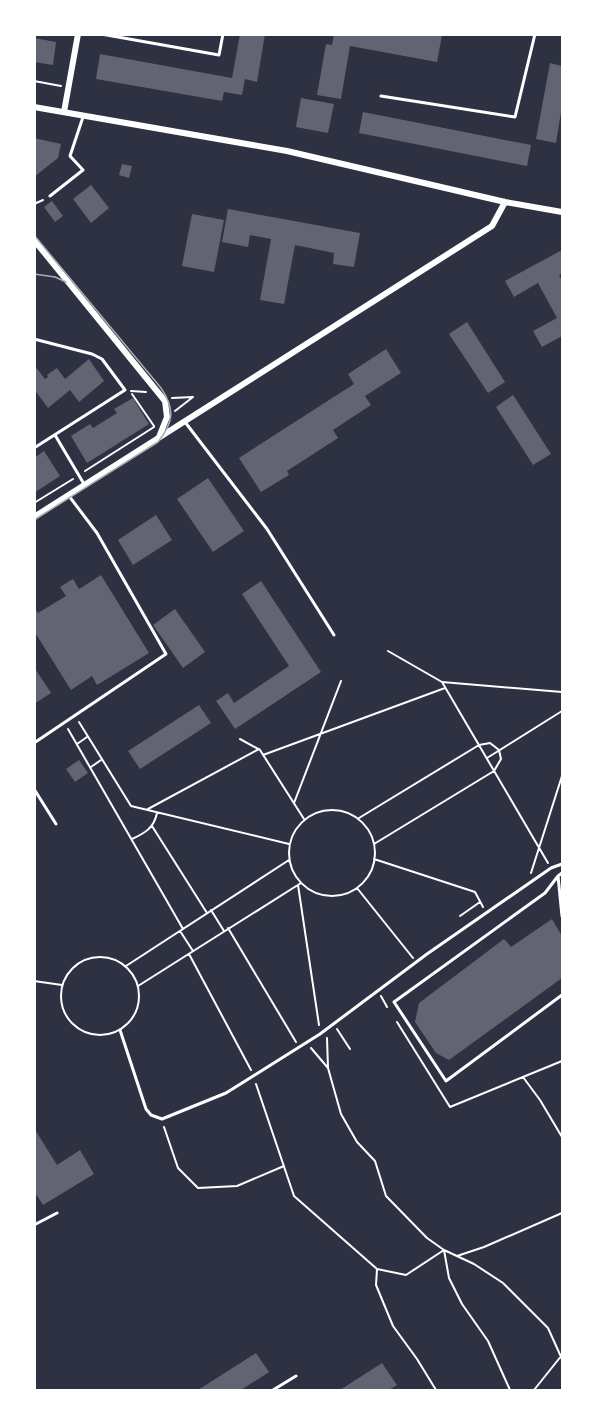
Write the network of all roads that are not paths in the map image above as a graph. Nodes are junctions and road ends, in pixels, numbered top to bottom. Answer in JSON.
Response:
{"nodes":[{"id":1,"x":78,"y":34,"type":"edge"},
{"id":2,"x":101,"y":34,"type":"edge"},
{"id":3,"x":223,"y":34,"type":"edge"},
{"id":4,"x":536,"y":34,"type":"edge"},
{"id":5,"x":381,"y":96,"type":"dead end"},
{"id":6,"x":34,"y":107,"type":"edge"},
{"id":7,"x":64,"y":112,"type":"junction"},
{"id":8,"x":83,"y":115,"type":"junction"},
{"id":9,"x":50,"y":196,"type":"dead end"},
{"id":10,"x":505,"y":202,"type":"junction"},
{"id":11,"x":562,"y":211,"type":"edge"},
{"id":12,"x":34,"y":240,"type":"edge"},
{"id":13,"x":34,"y":339,"type":"edge"},
{"id":14,"x":185,"y":422,"type":"junction"},
{"id":15,"x":55,"y":435,"type":"junction"},
{"id":16,"x":158,"y":440,"type":"junction"},
{"id":17,"x":34,"y":448,"type":"edge"},
{"id":18,"x":85,"y":485,"type":"junction"},
{"id":19,"x":69,"y":496,"type":"junction"},
{"id":20,"x":34,"y":517,"type":"edge"},
{"id":21,"x":334,"y":634,"type":"dead end"},
{"id":22,"x":34,"y":743,"type":"edge"},
{"id":23,"x":34,"y":789,"type":"edge"},
{"id":24,"x":56,"y":824,"type":"dead end"},
{"id":25,"x":562,"y":864,"type":"edge"},
{"id":26,"x":562,"y":873,"type":"edge"},
{"id":27,"x":558,"y":876,"type":"junction"},
{"id":28,"x":562,"y":916,"type":"edge"},
{"id":29,"x":562,"y":995,"type":"edge"},
{"id":30,"x":120,"y":1030,"type":"road end"},
{"id":31,"x":57,"y":1213,"type":"dead end"},
{"id":32,"x":34,"y":1225,"type":"edge"},
{"id":33,"x":296,"y":1376,"type":"dead end"},
{"id":34,"x":273,"y":1390,"type":"edge"}],
"edges":[{"from":1,"to":7,"type":"street"},
{"from":2,"to":3,"type":"lane"},
{"from":4,"to":5,"type":"lane"},
{"from":6,"to":7,"type":"street"},
{"from":7,"to":8,"type":"street"},
{"from":8,"to":9,"type":"lane"},
{"from":8,"to":10,"type":"street"},
{"from":10,"to":11,"type":"street"},
{"from":10,"to":14,"type":"street"},
{"from":12,"to":16,"type":"street"},
{"from":13,"to":15,"type":"lane"},
{"from":14,"to":16,"type":"street"},
{"from":14,"to":21,"type":"lane"},
{"from":15,"to":17,"type":"lane"},
{"from":15,"to":18,"type":"lane"},
{"from":16,"to":18,"type":"street"},
{"from":18,"to":19,"type":"street"},
{"from":19,"to":20,"type":"street"},
{"from":19,"to":22,"type":"lane"},
{"from":23,"to":24,"type":"lane"},
{"from":25,"to":30,"type":"lane"},
{"from":26,"to":27,"type":"lane"},
{"from":27,"to":28,"type":"lane"},
{"from":27,"to":29,"type":"lane"},
{"from":31,"to":32,"type":"lane"},
{"from":33,"to":34,"type":"lane"}]}
